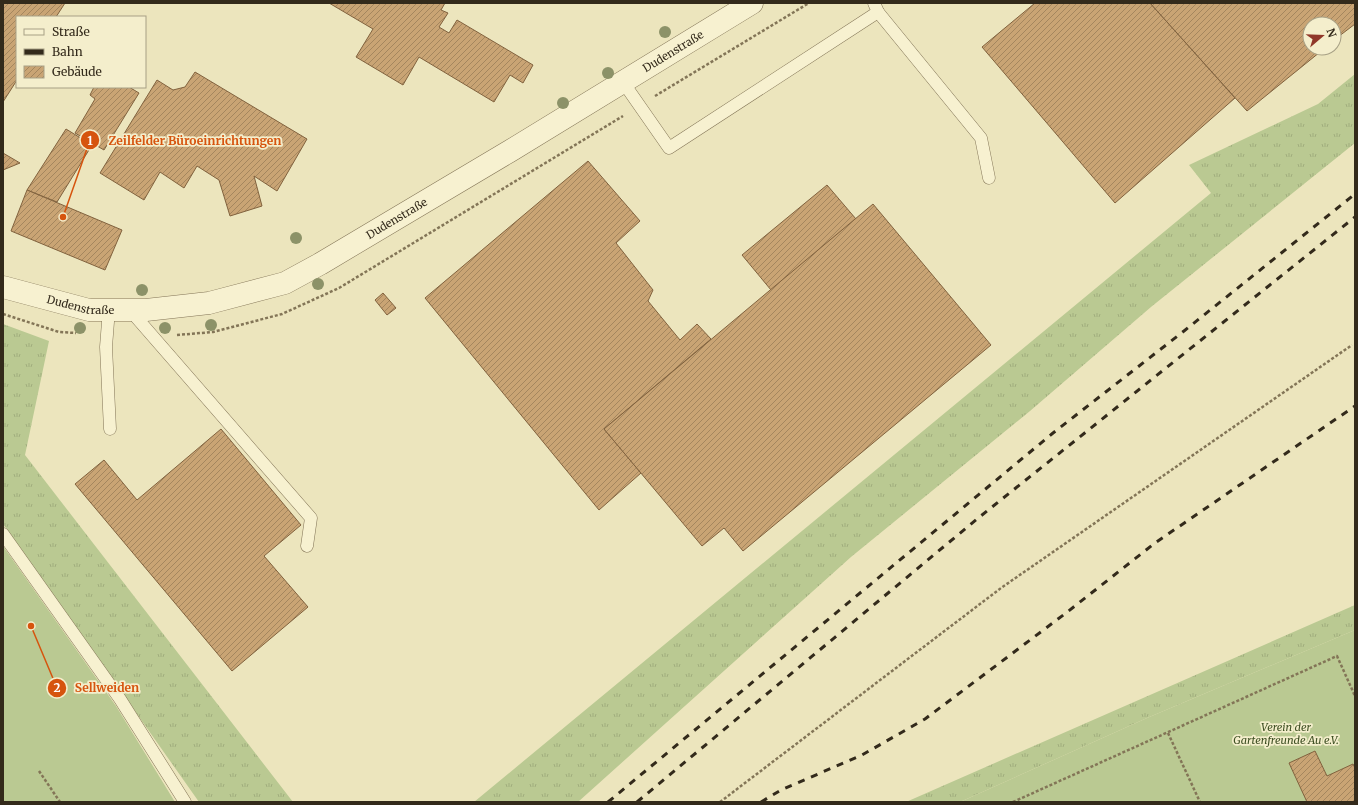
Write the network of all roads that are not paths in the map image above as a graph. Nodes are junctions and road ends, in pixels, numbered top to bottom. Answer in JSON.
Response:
{"nodes":[{"id":1,"x":752,"y":3,"type":"edge"},
{"id":2,"x":876,"y":8,"type":"edge"},
{"id":3,"x":623,"y":82,"type":"junction"},
{"id":4,"x":989,"y":178,"type":"dead end"},
{"id":5,"x":3,"y":288,"type":"edge"},
{"id":6,"x":119,"y":309,"type":"junction"},
{"id":7,"x":110,"y":429,"type":"dead end"},
{"id":8,"x":3,"y":534,"type":"edge"},
{"id":9,"x":307,"y":546,"type":"dead end"},
{"id":10,"x":185,"y":802,"type":"edge"}],
"edges":[{"from":1,"to":3,"type":"street","name":"Dudenstraße"},
{"from":2,"to":3,"type":"lane"},
{"from":2,"to":4,"type":"lane"},
{"from":3,"to":6,"type":"street","name":"Dudenstraße"},
{"from":5,"to":6,"type":"street","name":"Dudenstraße"},
{"from":6,"to":7,"type":"lane"},
{"from":6,"to":9,"type":"lane"},
{"from":8,"to":10,"type":"lane"}]}
